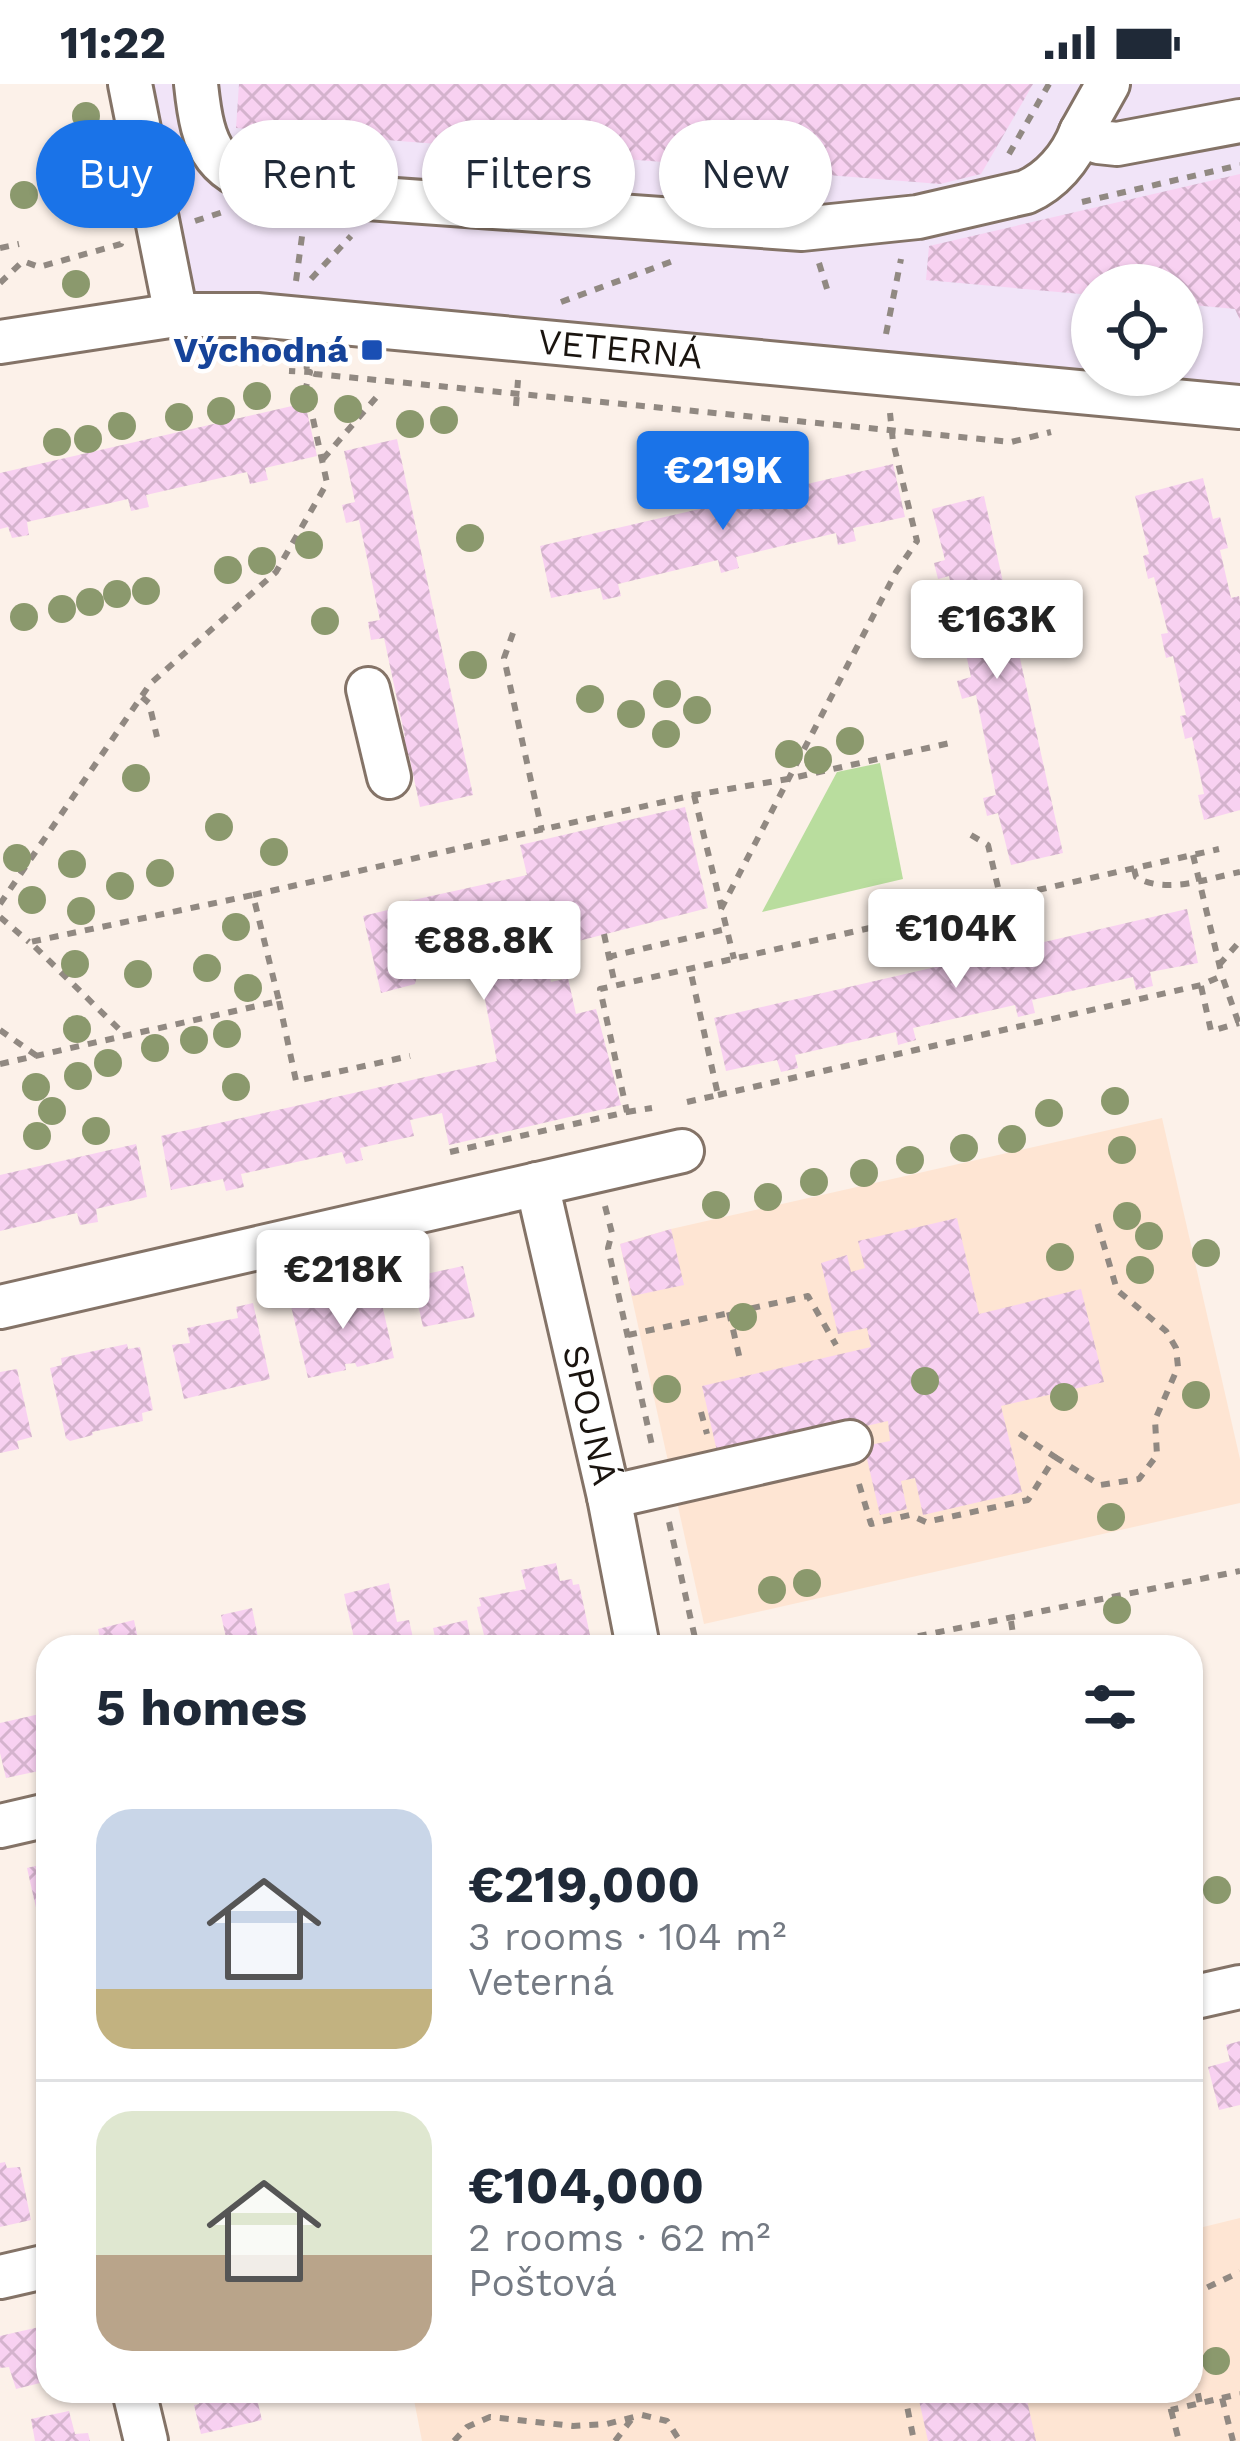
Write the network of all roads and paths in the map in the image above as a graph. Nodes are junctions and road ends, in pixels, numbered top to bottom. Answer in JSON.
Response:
{"nodes":[{"id":1,"x":130,"y":84,"type":"edge"},
{"id":2,"x":196,"y":84,"type":"edge"},
{"id":3,"x":1108,"y":84,"type":"edge"},
{"id":4,"x":1240,"y":121,"type":"edge"},
{"id":5,"x":1081,"y":132,"type":"junction"},
{"id":6,"x":122,"y":228,"type":"edge"},
{"id":7,"x":303,"y":228,"type":"edge"},
{"id":8,"x":354,"y":233,"type":"dead end"},
{"id":9,"x":19,"y":244,"type":"dead end"},
{"id":10,"x":0,"y":248,"type":"edge"},
{"id":11,"x":0,"y":283,"type":"edge"},
{"id":12,"x":176,"y":315,"type":"junction"},
{"id":13,"x":0,"y":342,"type":"edge"},
{"id":14,"x":307,"y":344,"type":"dead end"},
{"id":15,"x":289,"y":371,"type":"dead end"},
{"id":16,"x":310,"y":372,"type":"junction"},
{"id":17,"x":380,"y":394,"type":"dead end"},
{"id":18,"x":1240,"y":407,"type":"edge"},
{"id":19,"x":1065,"y":432,"type":"dead end"},
{"id":20,"x":892,"y":442,"type":"dead end"},
{"id":21,"x":322,"y":460,"type":"junction"},
{"id":22,"x":514,"y":633,"type":"dead end"},
{"id":23,"x":368,"y":689,"type":"dead end"},
{"id":24,"x":142,"y":697,"type":"junction"},
{"id":25,"x":157,"y":737,"type":"dead end"},
{"id":26,"x":950,"y":743,"type":"dead end"},
{"id":27,"x":389,"y":777,"type":"dead end"},
{"id":28,"x":788,"y":779,"type":"junction"},
{"id":29,"x":694,"y":795,"type":"junction"},
{"id":30,"x":542,"y":831,"type":"junction"},
{"id":31,"x":971,"y":835,"type":"dead end"},
{"id":32,"x":1219,"y":849,"type":"dead end"},
{"id":33,"x":1193,"y":855,"type":"junction"},
{"id":34,"x":1134,"y":869,"type":"junction"},
{"id":35,"x":1240,"y":872,"type":"edge"},
{"id":36,"x":1199,"y":880,"type":"junction"},
{"id":37,"x":253,"y":896,"type":"junction"},
{"id":38,"x":1000,"y":900,"type":"junction"},
{"id":39,"x":0,"y":904,"type":"edge"},
{"id":40,"x":722,"y":909,"type":"junction"},
{"id":41,"x":0,"y":917,"type":"edge"},
{"id":42,"x":726,"y":929,"type":"junction"},
{"id":43,"x":604,"y":934,"type":"dead end"},
{"id":44,"x":1240,"y":941,"type":"edge"},
{"id":45,"x":30,"y":942,"type":"junction"},
{"id":46,"x":608,"y":958,"type":"junction"},
{"id":47,"x":734,"y":959,"type":"junction"},
{"id":48,"x":1219,"y":965,"type":"junction"},
{"id":49,"x":690,"y":968,"type":"junction"},
{"id":50,"x":1222,"y":976,"type":"junction"},
{"id":51,"x":615,"y":985,"type":"junction"},
{"id":52,"x":1201,"y":985,"type":"junction"},
{"id":53,"x":279,"y":1001,"type":"junction"},
{"id":54,"x":1239,"y":1025,"type":"edge"},
{"id":55,"x":0,"y":1030,"type":"edge"},
{"id":56,"x":126,"y":1036,"type":"junction"},
{"id":57,"x":37,"y":1056,"type":"junction"},
{"id":58,"x":410,"y":1056,"type":"dead end"},
{"id":59,"x":0,"y":1064,"type":"edge"},
{"id":60,"x":718,"y":1095,"type":"junction"},
{"id":61,"x":687,"y":1102,"type":"dead end"},
{"id":62,"x":652,"y":1108,"type":"dead end"},
{"id":63,"x":627,"y":1112,"type":"junction"},
{"id":64,"x":682,"y":1151,"type":"dead end"},
{"id":65,"x":450,"y":1152,"type":"dead end"},
{"id":66,"x":537,"y":1184,"type":"junction"},
{"id":67,"x":1096,"y":1222,"type":"dead end"},
{"id":68,"x":0,"y":1306,"type":"edge"},
{"id":69,"x":729,"y":1312,"type":"junction"},
{"id":70,"x":628,"y":1335,"type":"dead end"},
{"id":71,"x":836,"y":1345,"type":"dead end"},
{"id":72,"x":741,"y":1364,"type":"dead end"},
{"id":73,"x":1014,"y":1430,"type":"dead end"},
{"id":74,"x":850,"y":1442,"type":"dead end"},
{"id":75,"x":1055,"y":1457,"type":"junction"},
{"id":76,"x":859,"y":1484,"type":"dead end"},
{"id":77,"x":609,"y":1497,"type":"junction"},
{"id":78,"x":1240,"y":1571,"type":"edge"},
{"id":79,"x":1011,"y":1619,"type":"junction"},
{"id":80,"x":636,"y":1635,"type":"edge"},
{"id":81,"x":928,"y":1635,"type":"edge"},
{"id":82,"x":1013,"y":1635,"type":"edge"},
{"id":83,"x":36,"y":1818,"type":"edge"},
{"id":84,"x":0,"y":1826,"type":"edge"},
{"id":85,"x":1240,"y":1987,"type":"edge"},
{"id":86,"x":1203,"y":1995,"type":"edge"},
{"id":87,"x":36,"y":2269,"type":"edge"},
{"id":88,"x":1240,"y":2272,"type":"edge"},
{"id":89,"x":0,"y":2277,"type":"edge"},
{"id":90,"x":1203,"y":2289,"type":"edge"},
{"id":91,"x":1240,"y":2394,"type":"edge"},
{"id":92,"x":1222,"y":2398,"type":"junction"},
{"id":93,"x":137,"y":2403,"type":"edge"},
{"id":94,"x":906,"y":2403,"type":"edge"},
{"id":95,"x":1170,"y":2403,"type":"edge"},
{"id":96,"x":1200,"y":2404,"type":"joint"},
{"id":97,"x":1171,"y":2410,"type":"junction"},
{"id":98,"x":633,"y":2417,"type":"junction"},
{"id":99,"x":146,"y":2441,"type":"edge"},
{"id":100,"x":454,"y":2441,"type":"edge"},
{"id":101,"x":615,"y":2441,"type":"edge"},
{"id":102,"x":680,"y":2441,"type":"edge"},
{"id":103,"x":914,"y":2441,"type":"edge"},
{"id":104,"x":1179,"y":2441,"type":"edge"},
{"id":105,"x":1233,"y":2441,"type":"edge"}],
"edges":[{"from":1,"to":12,"type":"street"},
{"from":2,"to":5,"type":"street"},
{"from":3,"to":5,"type":"street"},
{"from":4,"to":5,"type":"street"},
{"from":6,"to":11,"type":"path"},
{"from":7,"to":8,"type":"path"},
{"from":9,"to":10,"type":"path"},
{"from":12,"to":13,"type":"street","name":"VETERNÁ"},
{"from":12,"to":18,"type":"street","name":"VETERNÁ"},
{"from":14,"to":16,"type":"path"},
{"from":15,"to":16,"type":"path"},
{"from":16,"to":19,"type":"path"},
{"from":16,"to":21,"type":"path"},
{"from":17,"to":21,"type":"path"},
{"from":20,"to":28,"type":"path"},
{"from":21,"to":24,"type":"path"},
{"from":22,"to":30,"type":"path"},
{"from":23,"to":27,"type":"street"},
{"from":24,"to":25,"type":"path"},
{"from":24,"to":39,"type":"path"},
{"from":26,"to":28,"type":"path"},
{"from":28,"to":29,"type":"path"},
{"from":28,"to":40,"type":"path"},
{"from":29,"to":30,"type":"path"},
{"from":29,"to":40,"type":"path"},
{"from":30,"to":37,"type":"path"},
{"from":31,"to":38,"type":"path"},
{"from":32,"to":33,"type":"path"},
{"from":33,"to":34,"type":"path"},
{"from":33,"to":36,"type":"path"},
{"from":34,"to":36,"type":"path"},
{"from":34,"to":38,"type":"path"},
{"from":35,"to":36,"type":"path"},
{"from":36,"to":48,"type":"path"},
{"from":37,"to":45,"type":"path"},
{"from":37,"to":53,"type":"path"},
{"from":38,"to":47,"type":"path"},
{"from":40,"to":42,"type":"path"},
{"from":41,"to":45,"type":"path"},
{"from":42,"to":46,"type":"path"},
{"from":42,"to":47,"type":"path"},
{"from":43,"to":46,"type":"path"},
{"from":44,"to":48,"type":"path"},
{"from":45,"to":56,"type":"path"},
{"from":46,"to":51,"type":"path"},
{"from":47,"to":49,"type":"path"},
{"from":48,"to":50,"type":"path"},
{"from":49,"to":51,"type":"path"},
{"from":49,"to":60,"type":"path"},
{"from":50,"to":52,"type":"path"},
{"from":50,"to":54,"type":"path"},
{"from":51,"to":63,"type":"path"},
{"from":52,"to":54,"type":"path"},
{"from":52,"to":60,"type":"path"},
{"from":53,"to":56,"type":"path"},
{"from":53,"to":58,"type":"path"},
{"from":55,"to":57,"type":"path"},
{"from":56,"to":57,"type":"path"},
{"from":57,"to":59,"type":"path"},
{"from":60,"to":61,"type":"path"},
{"from":62,"to":63,"type":"path"},
{"from":63,"to":65,"type":"path"},
{"from":64,"to":66,"type":"street"},
{"from":66,"to":68,"type":"street"},
{"from":66,"to":77,"type":"street","name":"SPOJNÁ"},
{"from":67,"to":75,"type":"path"},
{"from":69,"to":70,"type":"path"},
{"from":69,"to":71,"type":"path"},
{"from":69,"to":72,"type":"path"},
{"from":73,"to":75,"type":"path"},
{"from":74,"to":77,"type":"street"},
{"from":75,"to":76,"type":"path"},
{"from":77,"to":80,"type":"street","name":"SPOJNÁ"},
{"from":78,"to":79,"type":"path"},
{"from":79,"to":81,"type":"path"},
{"from":79,"to":82,"type":"path"},
{"from":83,"to":84,"type":"street"},
{"from":85,"to":86,"type":"street"},
{"from":87,"to":89,"type":"street"},
{"from":88,"to":90,"type":"path"},
{"from":91,"to":92,"type":"path"},
{"from":92,"to":96,"type":"path"},
{"from":92,"to":105,"type":"path"},
{"from":93,"to":99,"type":"street"},
{"from":94,"to":103,"type":"path"},
{"from":95,"to":97,"type":"path"},
{"from":96,"to":97,"type":"path"},
{"from":97,"to":104,"type":"path"},
{"from":98,"to":100,"type":"path"},
{"from":98,"to":101,"type":"path"},
{"from":98,"to":102,"type":"path"}]}
